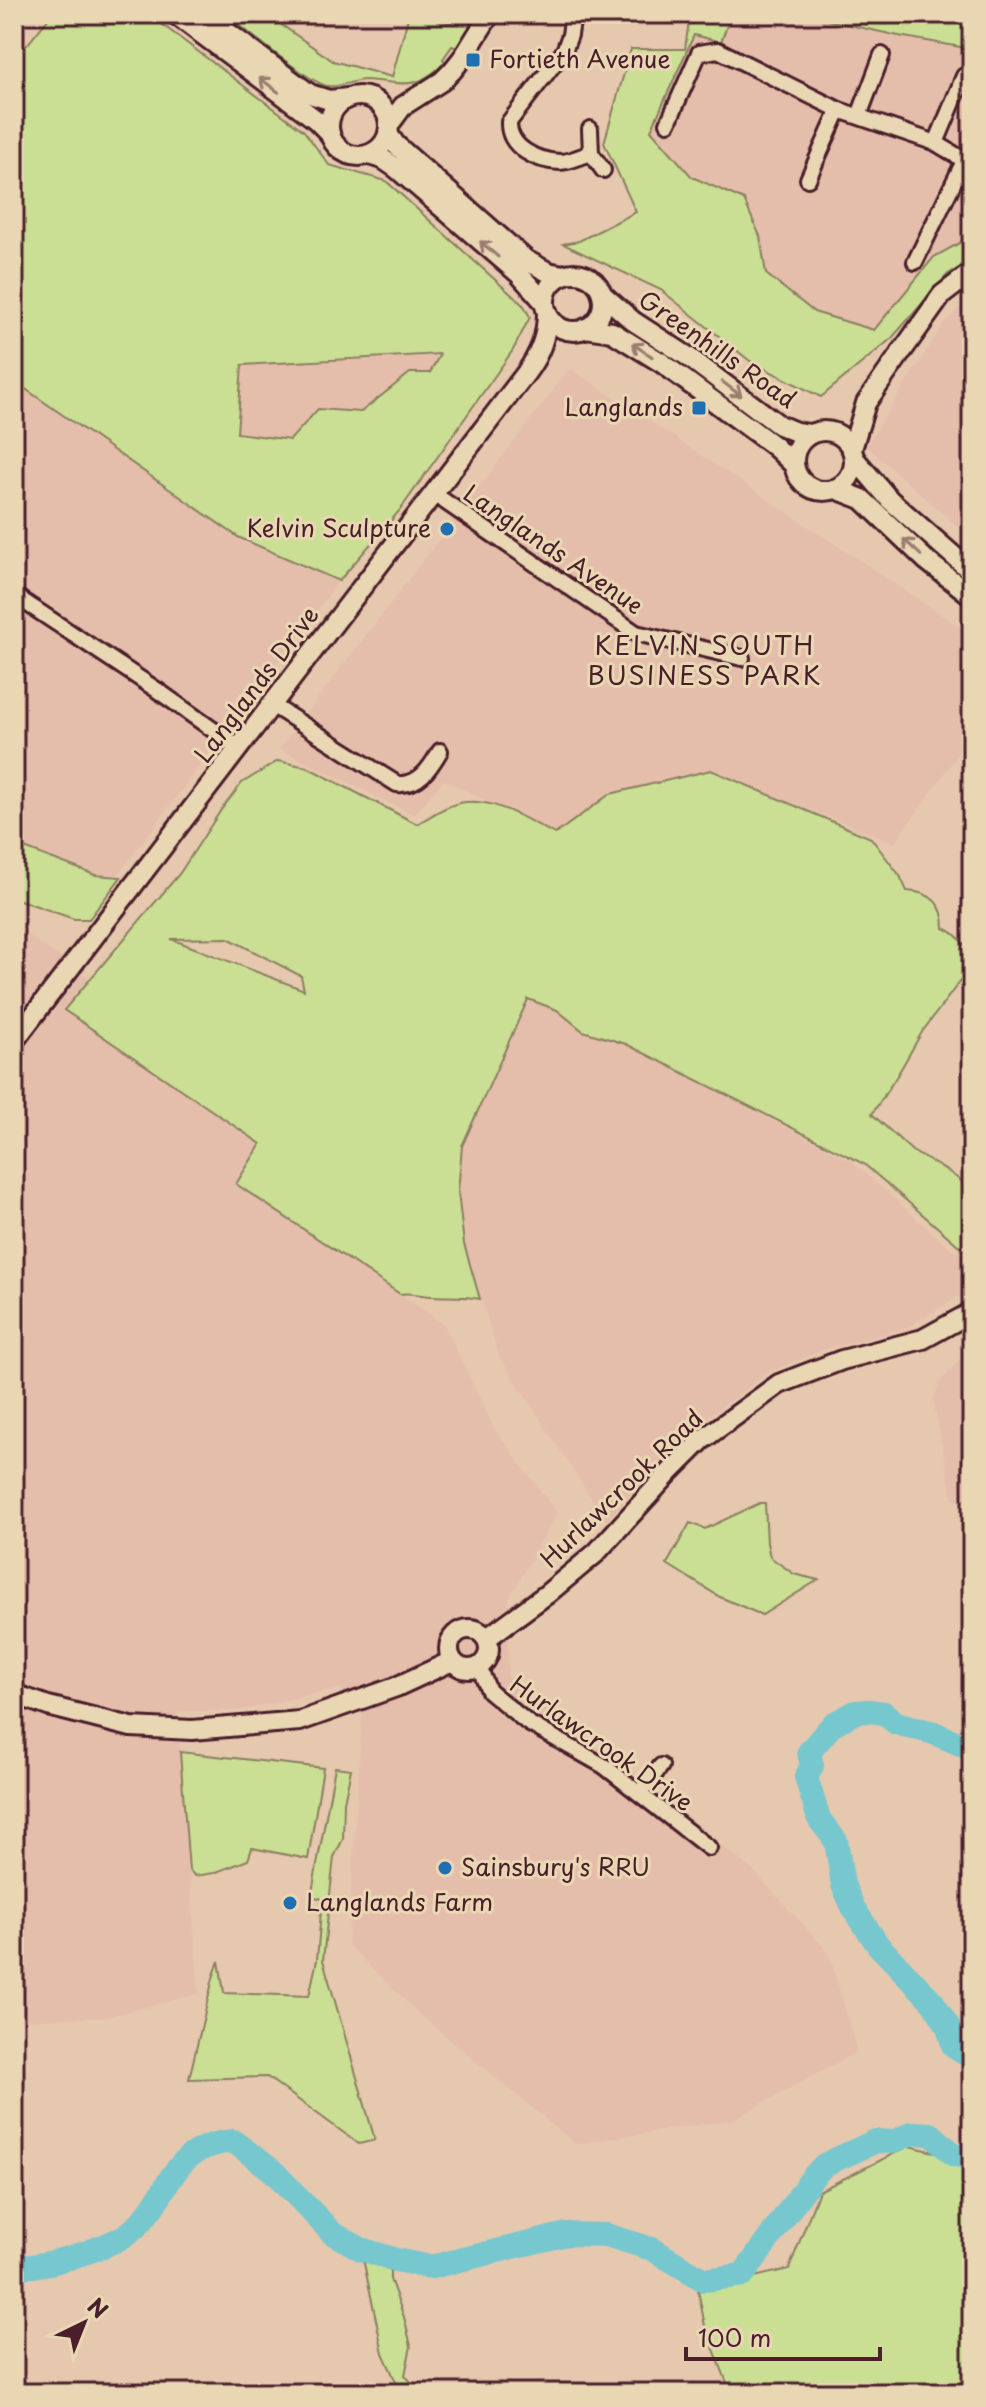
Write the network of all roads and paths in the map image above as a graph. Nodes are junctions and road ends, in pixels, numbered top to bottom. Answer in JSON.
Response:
{"nodes":[{"id":1,"x":175,"y":14,"type":"edge"},
{"id":2,"x":203,"y":14,"type":"edge"},
{"id":3,"x":490,"y":14,"type":"edge"},
{"id":4,"x":573,"y":14,"type":"edge"},
{"id":5,"x":882,"y":55,"type":"dead end"},
{"id":6,"x":964,"y":76,"type":"dead end"},
{"id":7,"x":419,"y":94,"type":"junction"},
{"id":8,"x":348,"y":98,"type":"junction"},
{"id":9,"x":371,"y":98,"type":"junction"},
{"id":10,"x":839,"y":110,"type":"junction"},
{"id":11,"x":859,"y":116,"type":"junction"},
{"id":12,"x":668,"y":123,"type":"dead end"},
{"id":13,"x":389,"y":129,"type":"junction"},
{"id":14,"x":590,"y":129,"type":"dead end"},
{"id":15,"x":330,"y":134,"type":"junction"},
{"id":16,"x":936,"y":143,"type":"junction"},
{"id":17,"x":591,"y":153,"type":"junction"},
{"id":18,"x":369,"y":155,"type":"junction"},
{"id":19,"x":968,"y":163,"type":"edge"},
{"id":20,"x":603,"y":170,"type":"dead end"},
{"id":21,"x":808,"y":179,"type":"dead end"},
{"id":22,"x":915,"y":262,"type":"dead end"},
{"id":23,"x":972,"y":272,"type":"edge"},
{"id":24,"x":563,"y":275,"type":"junction"},
{"id":25,"x":602,"y":294,"type":"junction"},
{"id":26,"x":546,"y":308,"type":"junction"},
{"id":27,"x":582,"y":329,"type":"junction"},
{"id":28,"x":538,"y":357,"type":"junction"},
{"id":29,"x":866,"y":403,"type":"junction"},
{"id":30,"x":818,"y":432,"type":"junction"},
{"id":31,"x":854,"y":454,"type":"junction"},
{"id":32,"x":794,"y":465,"type":"junction"},
{"id":33,"x":836,"y":489,"type":"junction"},
{"id":34,"x":434,"y":494,"type":"junction"},
{"id":35,"x":972,"y":572,"type":"edge"},
{"id":36,"x":14,"y":595,"type":"edge"},
{"id":37,"x":972,"y":596,"type":"edge"},
{"id":38,"x":742,"y":658,"type":"dead end"},
{"id":39,"x":272,"y":705,"type":"junction"},
{"id":40,"x":240,"y":749,"type":"junction"},
{"id":41,"x":440,"y":751,"type":"dead end"},
{"id":42,"x":14,"y":1041,"type":"edge"},
{"id":43,"x":972,"y":1312,"type":"edge"},
{"id":44,"x":487,"y":1638,"type":"junction"},
{"id":45,"x":452,"y":1661,"type":"junction"},
{"id":46,"x":479,"y":1667,"type":"junction"},
{"id":47,"x":14,"y":1694,"type":"edge"},
{"id":48,"x":661,"y":1766,"type":"dead end"},
{"id":49,"x":640,"y":1793,"type":"junction"},
{"id":50,"x":709,"y":1848,"type":"dead end"}],
"edges":[{"from":15,"to":1,"type":"street","one_way":true},
{"from":2,"to":8,"type":"street"},
{"from":3,"to":7,"type":"street"},
{"from":4,"to":17,"type":"street"},
{"from":5,"to":11,"type":"street"},
{"from":6,"to":16,"type":"street"},
{"from":7,"to":9,"type":"street"},
{"from":7,"to":13,"type":"street"},
{"from":8,"to":9,"type":"street"},
{"from":8,"to":15,"type":"street"},
{"from":9,"to":13,"type":"street"},
{"from":10,"to":11,"type":"street"},
{"from":10,"to":12,"type":"street"},
{"from":10,"to":21,"type":"street"},
{"from":11,"to":16,"type":"street"},
{"from":13,"to":18,"type":"street"},
{"from":13,"to":24,"type":"street"},
{"from":14,"to":17,"type":"street"},
{"from":15,"to":18,"type":"street"},
{"from":16,"to":19,"type":"street"},
{"from":17,"to":20,"type":"street"},
{"from":26,"to":18,"type":"street","one_way":true},
{"from":19,"to":22,"type":"street"},
{"from":23,"to":29,"type":"street"},
{"from":24,"to":25,"type":"street"},
{"from":24,"to":26,"type":"street"},
{"from":25,"to":27,"type":"street"},
{"from":25,"to":30,"type":"street","name":"Greenhills Road","one_way":true},
{"from":26,"to":27,"type":"street"},
{"from":26,"to":28,"type":"street","name":"Langlands Drive"},
{"from":27,"to":28,"type":"street","name":"Langlands Drive"},
{"from":32,"to":27,"type":"street","name":"Greenhills Road","one_way":true},
{"from":28,"to":34,"type":"street","name":"Langlands Drive"},
{"from":29,"to":30,"type":"street"},
{"from":29,"to":31,"type":"street"},
{"from":30,"to":31,"type":"street"},
{"from":30,"to":32,"type":"street"},
{"from":31,"to":33,"type":"street"},
{"from":31,"to":35,"type":"street"},
{"from":32,"to":33,"type":"street"},
{"from":37,"to":33,"type":"street","one_way":true},
{"from":34,"to":38,"type":"street","name":"Langlands Avenue"},
{"from":34,"to":39,"type":"street","name":"Langlands Drive"},
{"from":36,"to":40,"type":"street"},
{"from":39,"to":40,"type":"street","name":"Langlands Drive"},
{"from":39,"to":41,"type":"street"},
{"from":40,"to":42,"type":"street","name":"Langlands Drive"},
{"from":43,"to":44,"type":"street","name":"Hurlawcrook Road"},
{"from":44,"to":45,"type":"street"},
{"from":44,"to":46,"type":"street"},
{"from":45,"to":46,"type":"street"},
{"from":45,"to":47,"type":"street"},
{"from":46,"to":49,"type":"street","name":"Hurlawcrook Drive"},
{"from":48,"to":49,"type":"street"},
{"from":49,"to":50,"type":"street","name":"Hurlawcrook Drive"}]}
